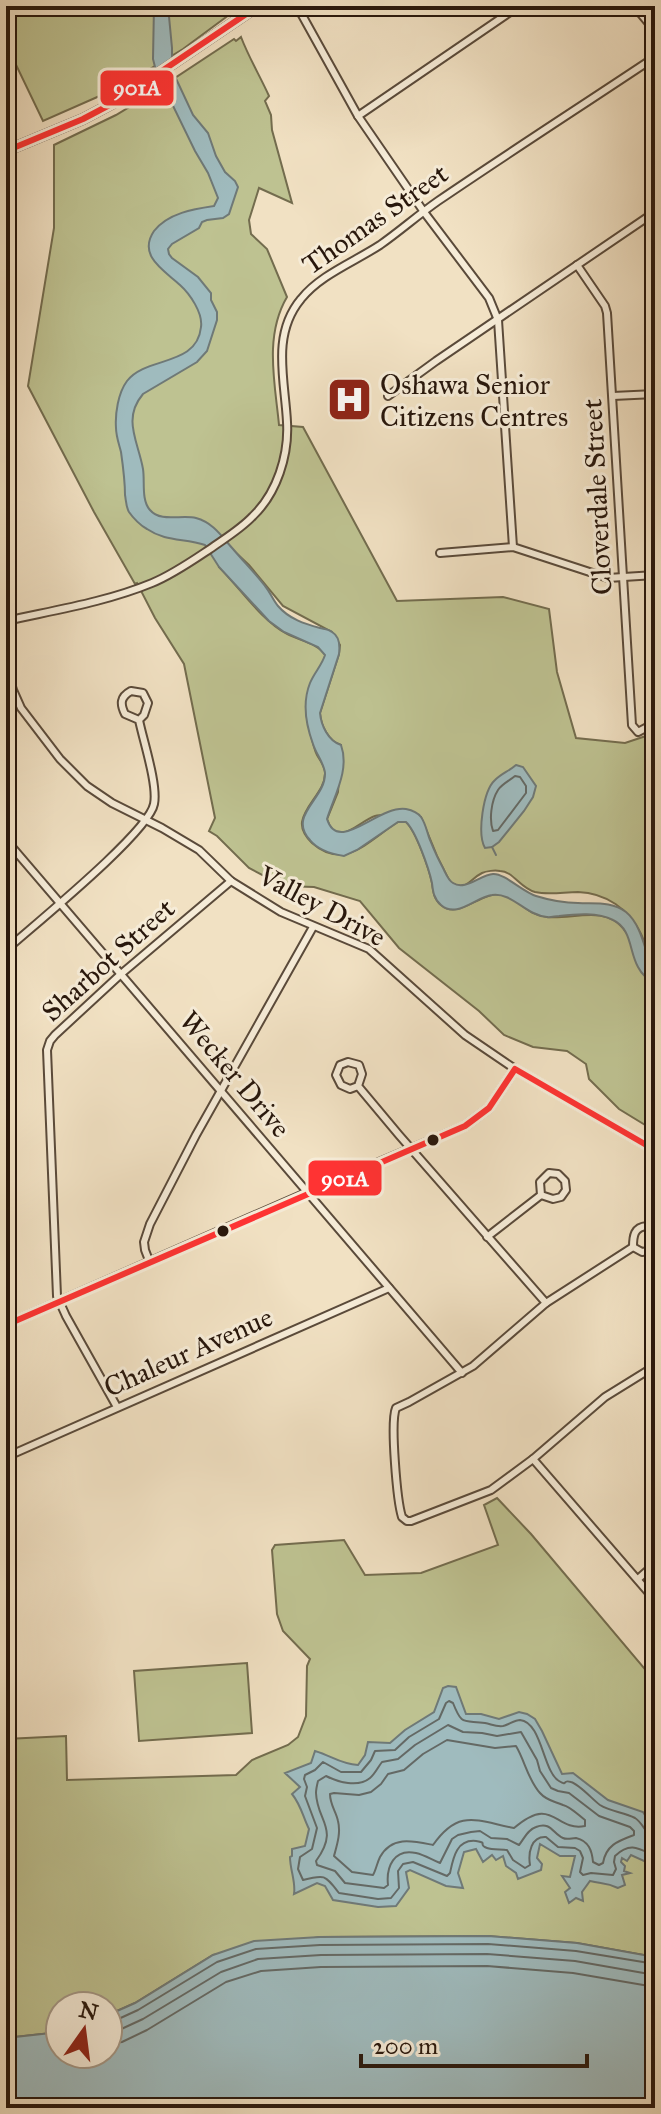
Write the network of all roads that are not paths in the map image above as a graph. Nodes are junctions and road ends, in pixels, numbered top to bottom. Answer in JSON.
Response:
{"nodes":[{"id":1,"x":258,"y":6,"type":"edge"},
{"id":2,"x":297,"y":6,"type":"edge"},
{"id":3,"x":519,"y":6,"type":"edge"},
{"id":4,"x":635,"y":6,"type":"edge"},
{"id":5,"x":655,"y":30,"type":"edge"},
{"id":6,"x":655,"y":57,"type":"edge"},
{"id":7,"x":358,"y":116,"type":"junction"},
{"id":8,"x":6,"y":151,"type":"edge"},
{"id":9,"x":424,"y":212,"type":"junction"},
{"id":10,"x":655,"y":212,"type":"edge"},
{"id":11,"x":577,"y":265,"type":"junction"},
{"id":12,"x":498,"y":320,"type":"junction"},
{"id":13,"x":655,"y":394,"type":"edge"},
{"id":14,"x":388,"y":396,"type":"dead end"},
{"id":15,"x":613,"y":396,"type":"junction"},
{"id":16,"x":513,"y":547,"type":"junction"},
{"id":17,"x":440,"y":553,"type":"dead end"},
{"id":18,"x":655,"y":575,"type":"edge"},
{"id":19,"x":624,"y":577,"type":"junction"},
{"id":20,"x":6,"y":621,"type":"edge"},
{"id":21,"x":6,"y":667,"type":"edge"},
{"id":22,"x":139,"y":720,"type":"junction"},
{"id":23,"x":655,"y":723,"type":"edge"},
{"id":24,"x":146,"y":821,"type":"junction"},
{"id":25,"x":6,"y":840,"type":"edge"},
{"id":26,"x":231,"y":881,"type":"junction"},
{"id":27,"x":59,"y":903,"type":"junction"},
{"id":28,"x":313,"y":927,"type":"junction"},
{"id":29,"x":6,"y":950,"type":"edge"},
{"id":30,"x":121,"y":974,"type":"junction"},
{"id":31,"x":515,"y":1069,"type":"junction"},
{"id":32,"x":358,"y":1086,"type":"junction"},
{"id":33,"x":221,"y":1091,"type":"junction"},
{"id":34,"x":411,"y":1149,"type":"junction"},
{"id":35,"x":655,"y":1150,"type":"edge"},
{"id":36,"x":307,"y":1193,"type":"junction"},
{"id":37,"x":541,"y":1195,"type":"junction"},
{"id":38,"x":655,"y":1231,"type":"edge"},
{"id":39,"x":487,"y":1237,"type":"junction"},
{"id":40,"x":633,"y":1247,"type":"junction"},
{"id":41,"x":655,"y":1250,"type":"edge"},
{"id":42,"x":150,"y":1263,"type":"junction"},
{"id":43,"x":389,"y":1288,"type":"junction"},
{"id":44,"x":59,"y":1303,"type":"junction"},
{"id":45,"x":546,"y":1303,"type":"junction"},
{"id":46,"x":6,"y":1325,"type":"edge"},
{"id":47,"x":655,"y":1366,"type":"edge"},
{"id":48,"x":462,"y":1373,"type":"junction"},
{"id":49,"x":117,"y":1407,"type":"junction"},
{"id":50,"x":6,"y":1457,"type":"edge"},
{"id":51,"x":533,"y":1459,"type":"junction"},
{"id":52,"x":655,"y":1564,"type":"edge"},
{"id":53,"x":638,"y":1579,"type":"junction"},
{"id":54,"x":655,"y":1600,"type":"edge"}],
"edges":[{"from":1,"to":8,"type":"main road"},
{"from":2,"to":7,"type":"street"},
{"from":3,"to":7,"type":"street"},
{"from":4,"to":5,"type":"street"},
{"from":6,"to":9,"type":"street","name":"Thomas Street"},
{"from":7,"to":9,"type":"street"},
{"from":9,"to":12,"type":"street"},
{"from":9,"to":20,"type":"street","name":"Thomas Street"},
{"from":10,"to":11,"type":"street"},
{"from":11,"to":12,"type":"street"},
{"from":11,"to":15,"type":"street","name":"Cloverdale Street"},
{"from":12,"to":14,"type":"street"},
{"from":12,"to":16,"type":"street"},
{"from":13,"to":15,"type":"street"},
{"from":15,"to":19,"type":"street","name":"Cloverdale Street"},
{"from":16,"to":17,"type":"street"},
{"from":16,"to":19,"type":"street"},
{"from":18,"to":19,"type":"street"},
{"from":19,"to":23,"type":"street","name":"Cloverdale Street"},
{"from":21,"to":24,"type":"street","name":"Valley Drive"},
{"from":22,"to":22,"type":"street"},
{"from":22,"to":24,"type":"street"},
{"from":24,"to":26,"type":"street","name":"Valley Drive"},
{"from":24,"to":27,"type":"street"},
{"from":25,"to":27,"type":"street","name":"Wecker Drive"},
{"from":26,"to":28,"type":"street","name":"Valley Drive"},
{"from":26,"to":30,"type":"street","name":"Sharbot Street"},
{"from":27,"to":29,"type":"street"},
{"from":27,"to":30,"type":"street","name":"Wecker Drive"},
{"from":28,"to":31,"type":"street","name":"Valley Drive"},
{"from":28,"to":33,"type":"street"},
{"from":30,"to":33,"type":"street","name":"Wecker Drive"},
{"from":30,"to":44,"type":"street","name":"Sharbot Street"},
{"from":31,"to":34,"type":"street"},
{"from":31,"to":35,"type":"street","name":"Valley Drive"},
{"from":32,"to":32,"type":"street"},
{"from":32,"to":34,"type":"street"},
{"from":33,"to":36,"type":"street","name":"Wecker Drive"},
{"from":33,"to":42,"type":"street"},
{"from":34,"to":36,"type":"street"},
{"from":34,"to":39,"type":"street"},
{"from":36,"to":42,"type":"street"},
{"from":36,"to":43,"type":"street","name":"Wecker Drive"},
{"from":37,"to":37,"type":"street"},
{"from":37,"to":39,"type":"street"},
{"from":38,"to":40,"type":"street"},
{"from":39,"to":45,"type":"street"},
{"from":40,"to":41,"type":"street"},
{"from":40,"to":45,"type":"street"},
{"from":42,"to":44,"type":"street"},
{"from":43,"to":48,"type":"street","name":"Wecker Drive"},
{"from":43,"to":49,"type":"street","name":"Chaleur Avenue"},
{"from":44,"to":46,"type":"street"},
{"from":44,"to":49,"type":"street","name":"Sharbot Street"},
{"from":45,"to":48,"type":"street"},
{"from":47,"to":51,"type":"street"},
{"from":48,"to":51,"type":"street"},
{"from":49,"to":50,"type":"street","name":"Chaleur Avenue"},
{"from":51,"to":53,"type":"street"},
{"from":52,"to":53,"type":"street"},
{"from":53,"to":54,"type":"street"}]}
